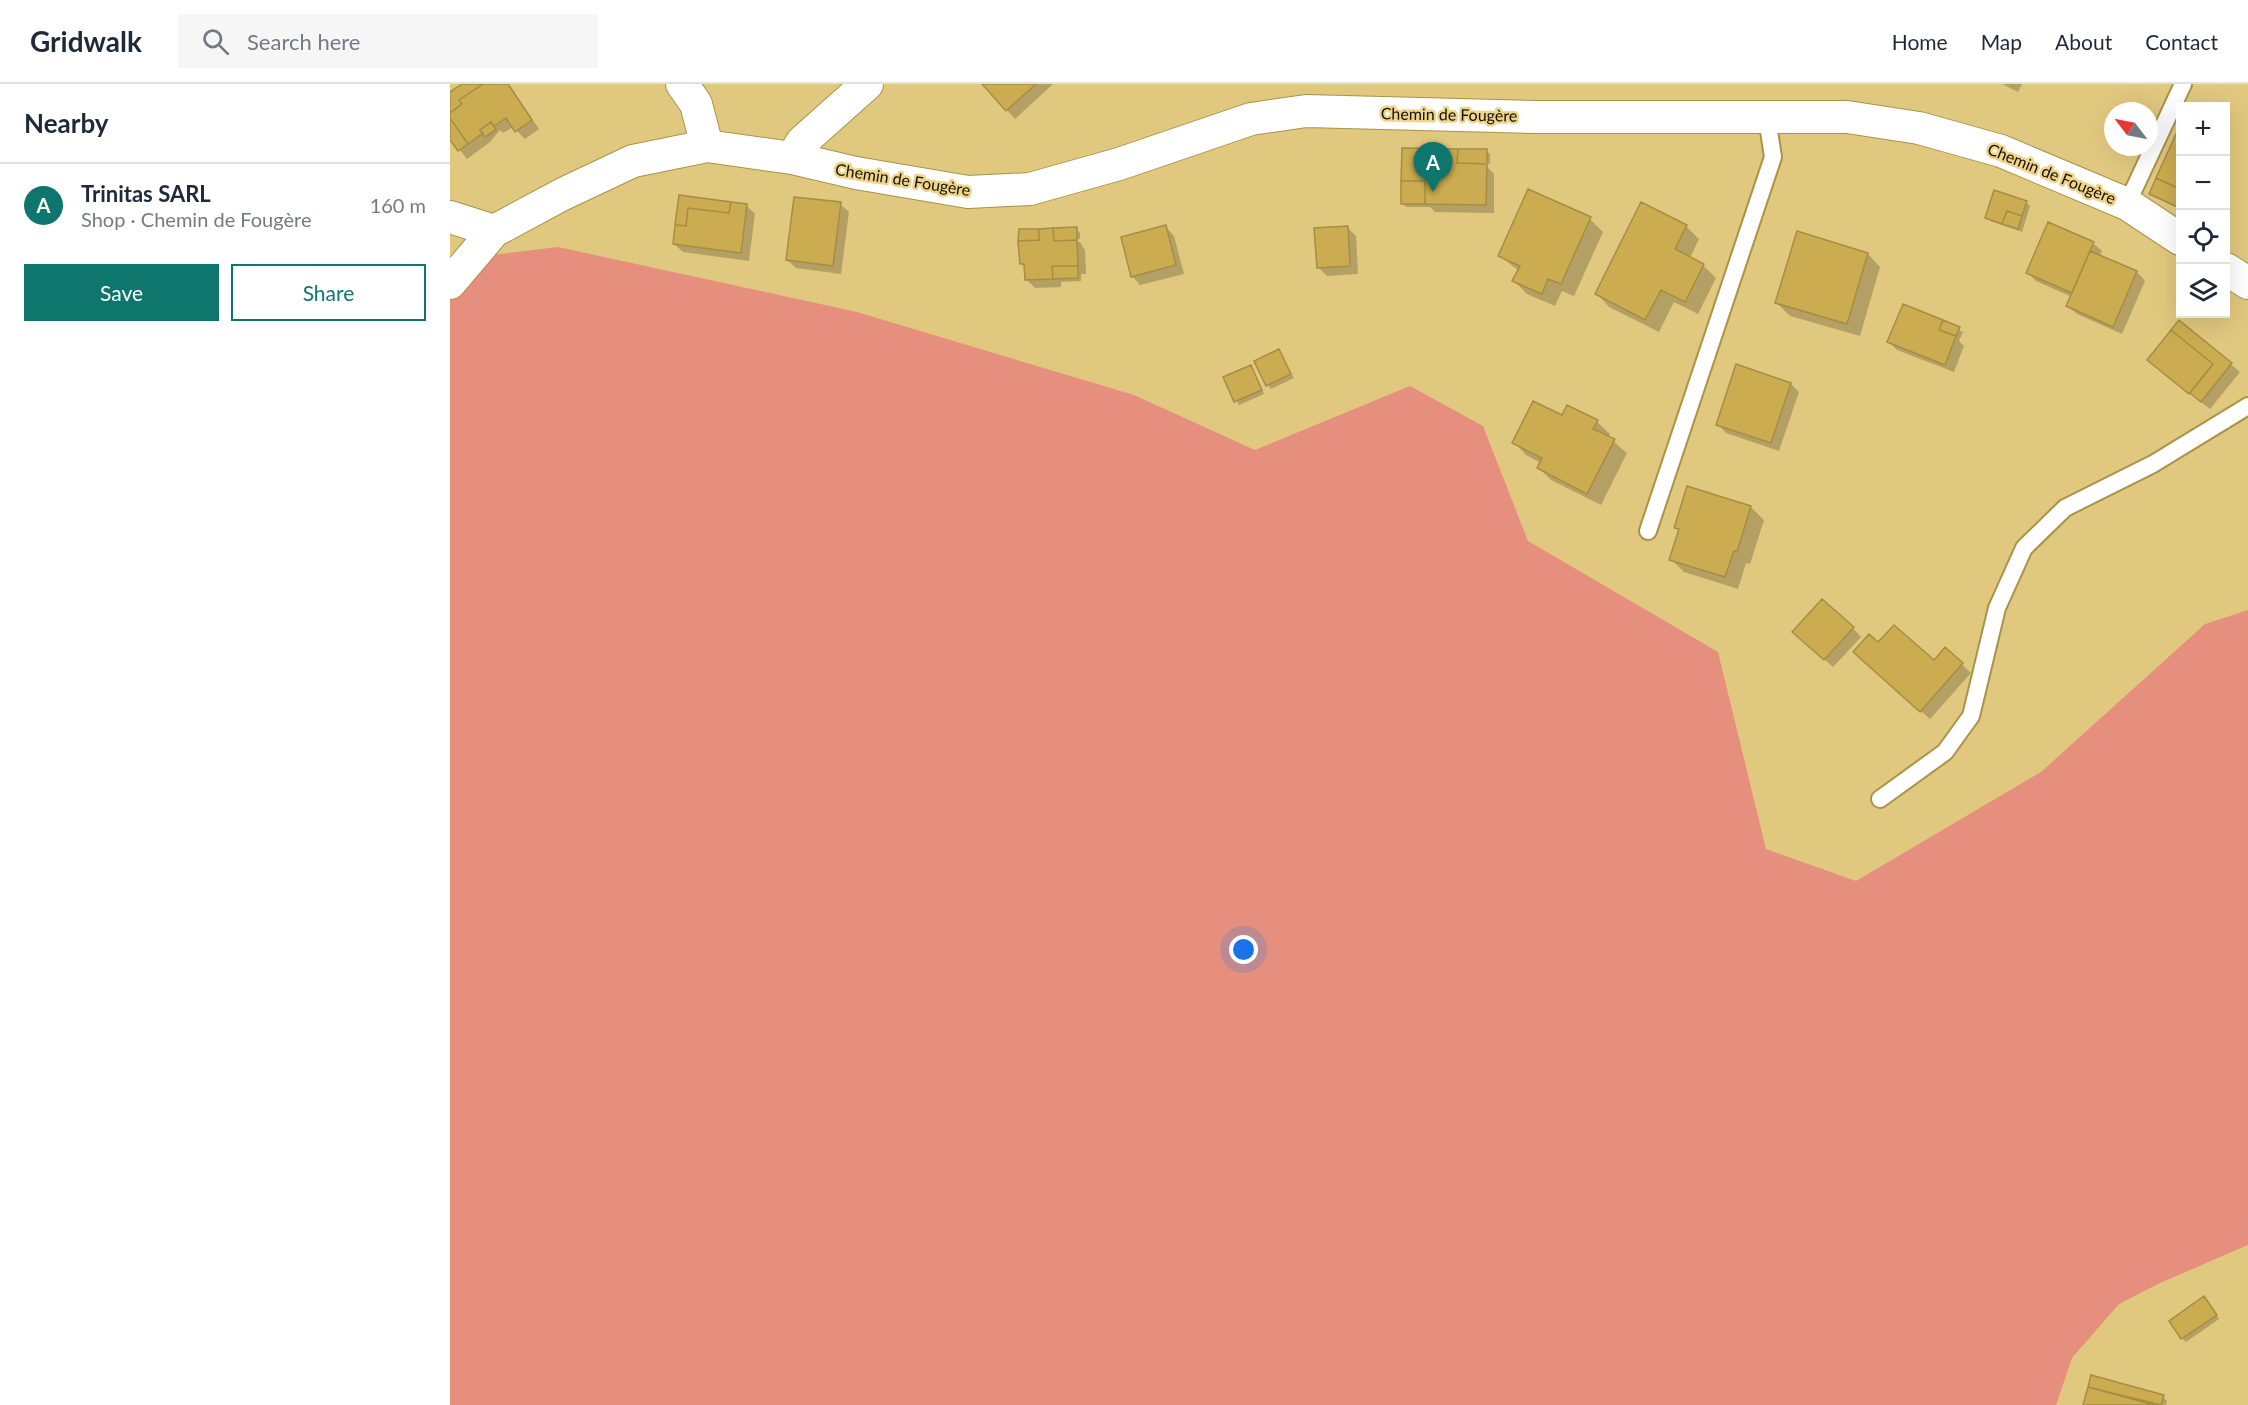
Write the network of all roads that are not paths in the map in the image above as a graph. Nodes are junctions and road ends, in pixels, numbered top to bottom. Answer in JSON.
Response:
{"nodes":[{"id":1,"x":682,"y":84,"type":"edge"},
{"id":2,"x":867,"y":84,"type":"edge"},
{"id":3,"x":2183,"y":84,"type":"edge"},
{"id":4,"x":1767,"y":118,"type":"junction"},
{"id":5,"x":707,"y":146,"type":"junction"},
{"id":6,"x":792,"y":158,"type":"junction"},
{"id":7,"x":2127,"y":204,"type":"junction"},
{"id":8,"x":450,"y":217,"type":"edge"},
{"id":9,"x":494,"y":231,"type":"junction"},
{"id":10,"x":2176,"y":236,"type":"edge"},
{"id":11,"x":2230,"y":271,"type":"edge"},
{"id":12,"x":450,"y":283,"type":"edge"},
{"id":13,"x":2248,"y":283,"type":"edge"},
{"id":14,"x":2248,"y":406,"type":"edge"},
{"id":15,"x":1648,"y":531,"type":"dead end"},
{"id":16,"x":1880,"y":799,"type":"dead end"}],
"edges":[{"from":1,"to":5,"type":"street"},
{"from":2,"to":6,"type":"street"},
{"from":3,"to":7,"type":"lane"},
{"from":4,"to":6,"type":"street","name":"Chemin de Fougère"},
{"from":4,"to":7,"type":"street","name":"Chemin de Fougère"},
{"from":4,"to":15,"type":"lane"},
{"from":5,"to":6,"type":"street","name":"Chemin de Fougère"},
{"from":5,"to":9,"type":"street","name":"Chemin de Fougère"},
{"from":7,"to":10,"type":"street","name":"Chemin de Fougère"},
{"from":8,"to":9,"type":"street"},
{"from":9,"to":12,"type":"street"},
{"from":11,"to":13,"type":"street"},
{"from":14,"to":16,"type":"lane"}]}
